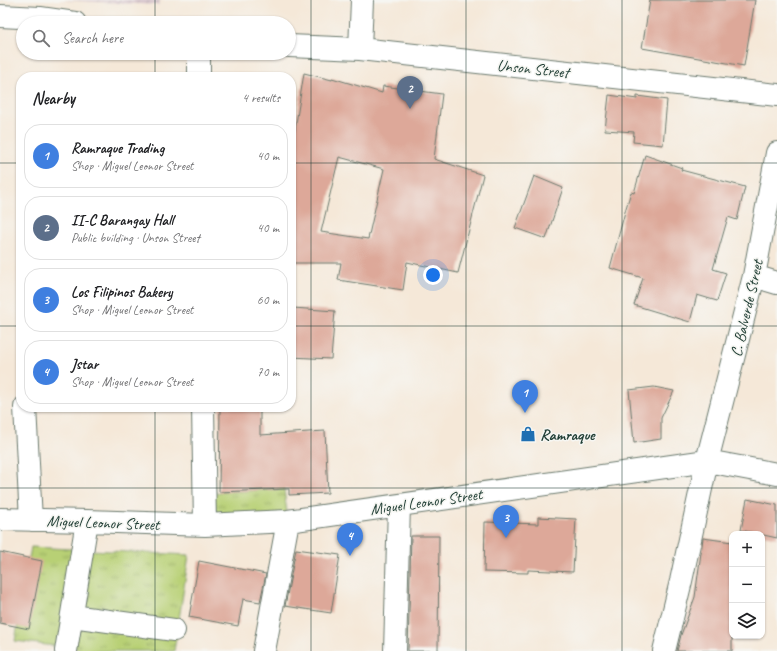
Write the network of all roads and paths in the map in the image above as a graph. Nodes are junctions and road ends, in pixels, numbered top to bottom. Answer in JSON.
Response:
{"nodes":[{"id":1,"x":362,"y":0,"type":"edge"},
{"id":2,"x":0,"y":16,"type":"edge"},
{"id":3,"x":16,"y":17,"type":"edge"},
{"id":4,"x":296,"y":46,"type":"edge"},
{"id":5,"x":360,"y":49,"type":"junction"},
{"id":6,"x":199,"y":60,"type":"edge"},
{"id":7,"x":199,"y":72,"type":"edge"},
{"id":8,"x":777,"y":95,"type":"edge"},
{"id":9,"x":777,"y":154,"type":"edge"},
{"id":10,"x":754,"y":276,"type":"junction"},
{"id":11,"x":777,"y":283,"type":"edge"},
{"id":12,"x":25,"y":412,"type":"edge"},
{"id":13,"x":203,"y":412,"type":"edge"},
{"id":14,"x":708,"y":461,"type":"junction"},
{"id":15,"x":777,"y":474,"type":"edge"},
{"id":16,"x":399,"y":505,"type":"junction"},
{"id":17,"x":0,"y":519,"type":"edge"},
{"id":18,"x":31,"y":520,"type":"junction"},
{"id":19,"x":87,"y":521,"type":"junction"},
{"id":20,"x":288,"y":521,"type":"junction"},
{"id":21,"x":206,"y":525,"type":"junction"},
{"id":22,"x":72,"y":616,"type":"junction"},
{"id":23,"x":174,"y":630,"type":"dead end"},
{"id":24,"x":66,"y":651,"type":"edge"},
{"id":25,"x":264,"y":651,"type":"edge"},
{"id":26,"x":395,"y":651,"type":"edge"},
{"id":27,"x":664,"y":651,"type":"edge"}],
"edges":[{"from":1,"to":5,"type":"street"},
{"from":2,"to":3,"type":"street"},
{"from":4,"to":5,"type":"street","name":"Unson Street"},
{"from":5,"to":8,"type":"street","name":"Unson Street"},
{"from":6,"to":7,"type":"street"},
{"from":9,"to":10,"type":"street","name":"C. Balverde Street"},
{"from":10,"to":11,"type":"street"},
{"from":10,"to":14,"type":"street","name":"C. Balverde Street"},
{"from":12,"to":18,"type":"street"},
{"from":13,"to":21,"type":"street"},
{"from":14,"to":15,"type":"street","name":"Miguel Leonor Street"},
{"from":14,"to":16,"type":"street","name":"Miguel Leonor Street"},
{"from":14,"to":27,"type":"street","name":"C. Balverde Street"},
{"from":16,"to":20,"type":"street","name":"Miguel Leonor Street"},
{"from":16,"to":26,"type":"street"},
{"from":17,"to":18,"type":"street","name":"Miguel Leonor Street"},
{"from":18,"to":19,"type":"street","name":"Miguel Leonor Street"},
{"from":19,"to":21,"type":"street","name":"Miguel Leonor Street"},
{"from":19,"to":22,"type":"street"},
{"from":20,"to":21,"type":"street","name":"Miguel Leonor Street"},
{"from":20,"to":25,"type":"street"},
{"from":22,"to":23,"type":"street"},
{"from":22,"to":24,"type":"street"}]}
